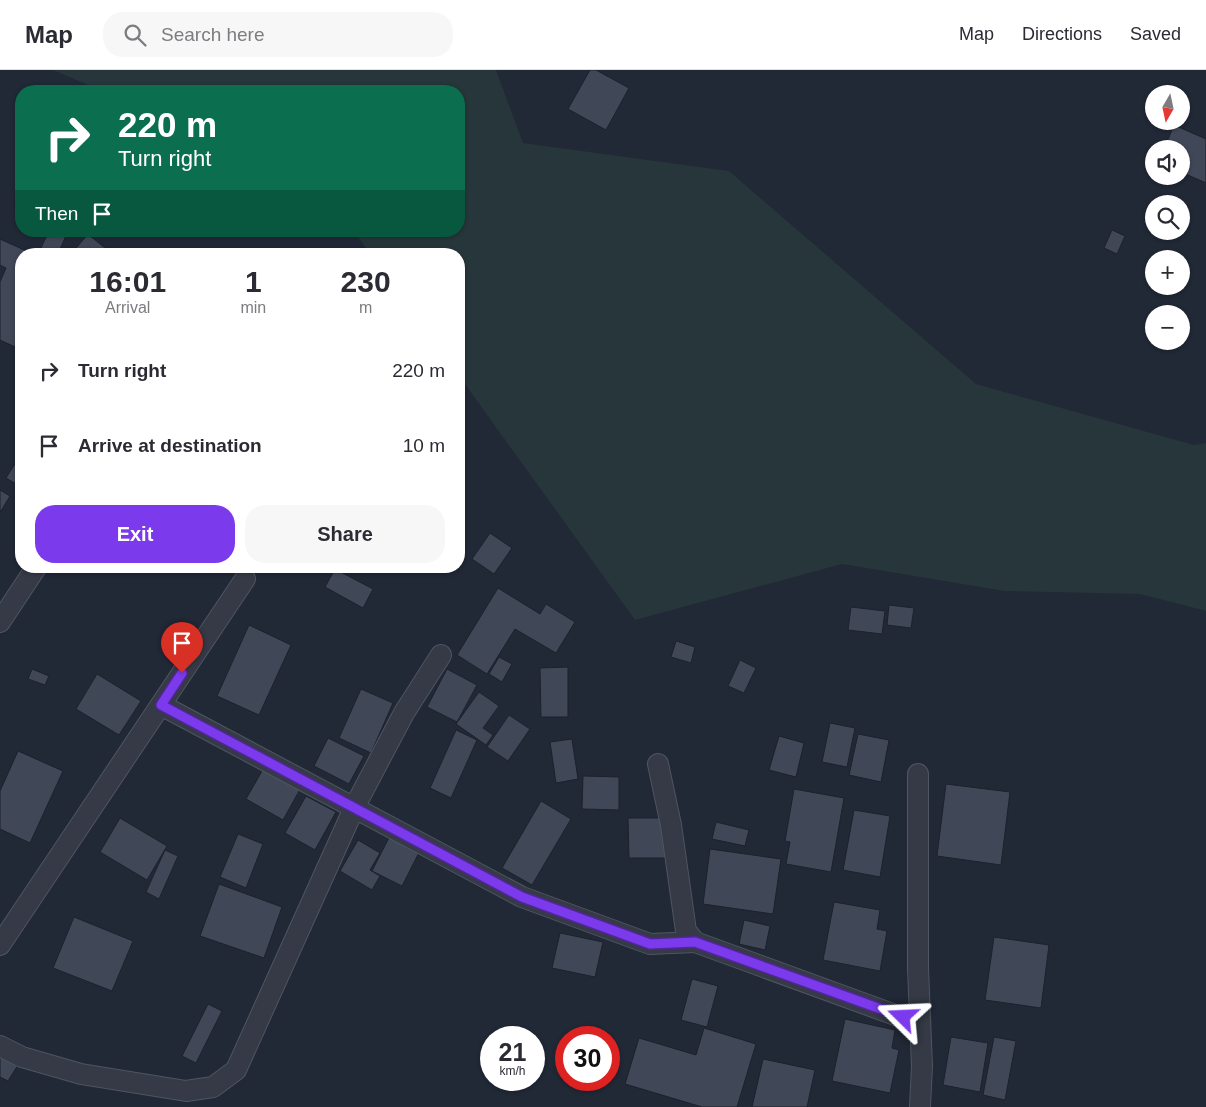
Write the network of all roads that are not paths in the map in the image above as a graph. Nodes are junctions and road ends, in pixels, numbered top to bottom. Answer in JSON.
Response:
{"nodes":[{"id":1,"x":32,"y":573,"type":"edge"},
{"id":2,"x":245,"y":579,"type":"dead end"},
{"id":3,"x":0,"y":622,"type":"edge"},
{"id":4,"x":441,"y":656,"type":"dead end"},
{"id":5,"x":161,"y":705,"type":"junction"},
{"id":6,"x":658,"y":764,"type":"dead end"},
{"id":7,"x":918,"y":774,"type":"dead end"},
{"id":8,"x":355,"y":806,"type":"junction"},
{"id":9,"x":695,"y":942,"type":"junction"},
{"id":10,"x":0,"y":945,"type":"edge"},
{"id":11,"x":920,"y":1024,"type":"junction"},
{"id":12,"x":0,"y":1046,"type":"edge"},
{"id":13,"x":920,"y":1107,"type":"edge"}],
"edges":[{"from":1,"to":3,"type":"street"},
{"from":2,"to":5,"type":"street"},
{"from":4,"to":8,"type":"street"},
{"from":5,"to":8,"type":"street"},
{"from":5,"to":10,"type":"street"},
{"from":6,"to":9,"type":"street"},
{"from":7,"to":11,"type":"street"},
{"from":8,"to":9,"type":"street"},
{"from":8,"to":12,"type":"street"},
{"from":9,"to":11,"type":"street"},
{"from":11,"to":13,"type":"street"}]}
